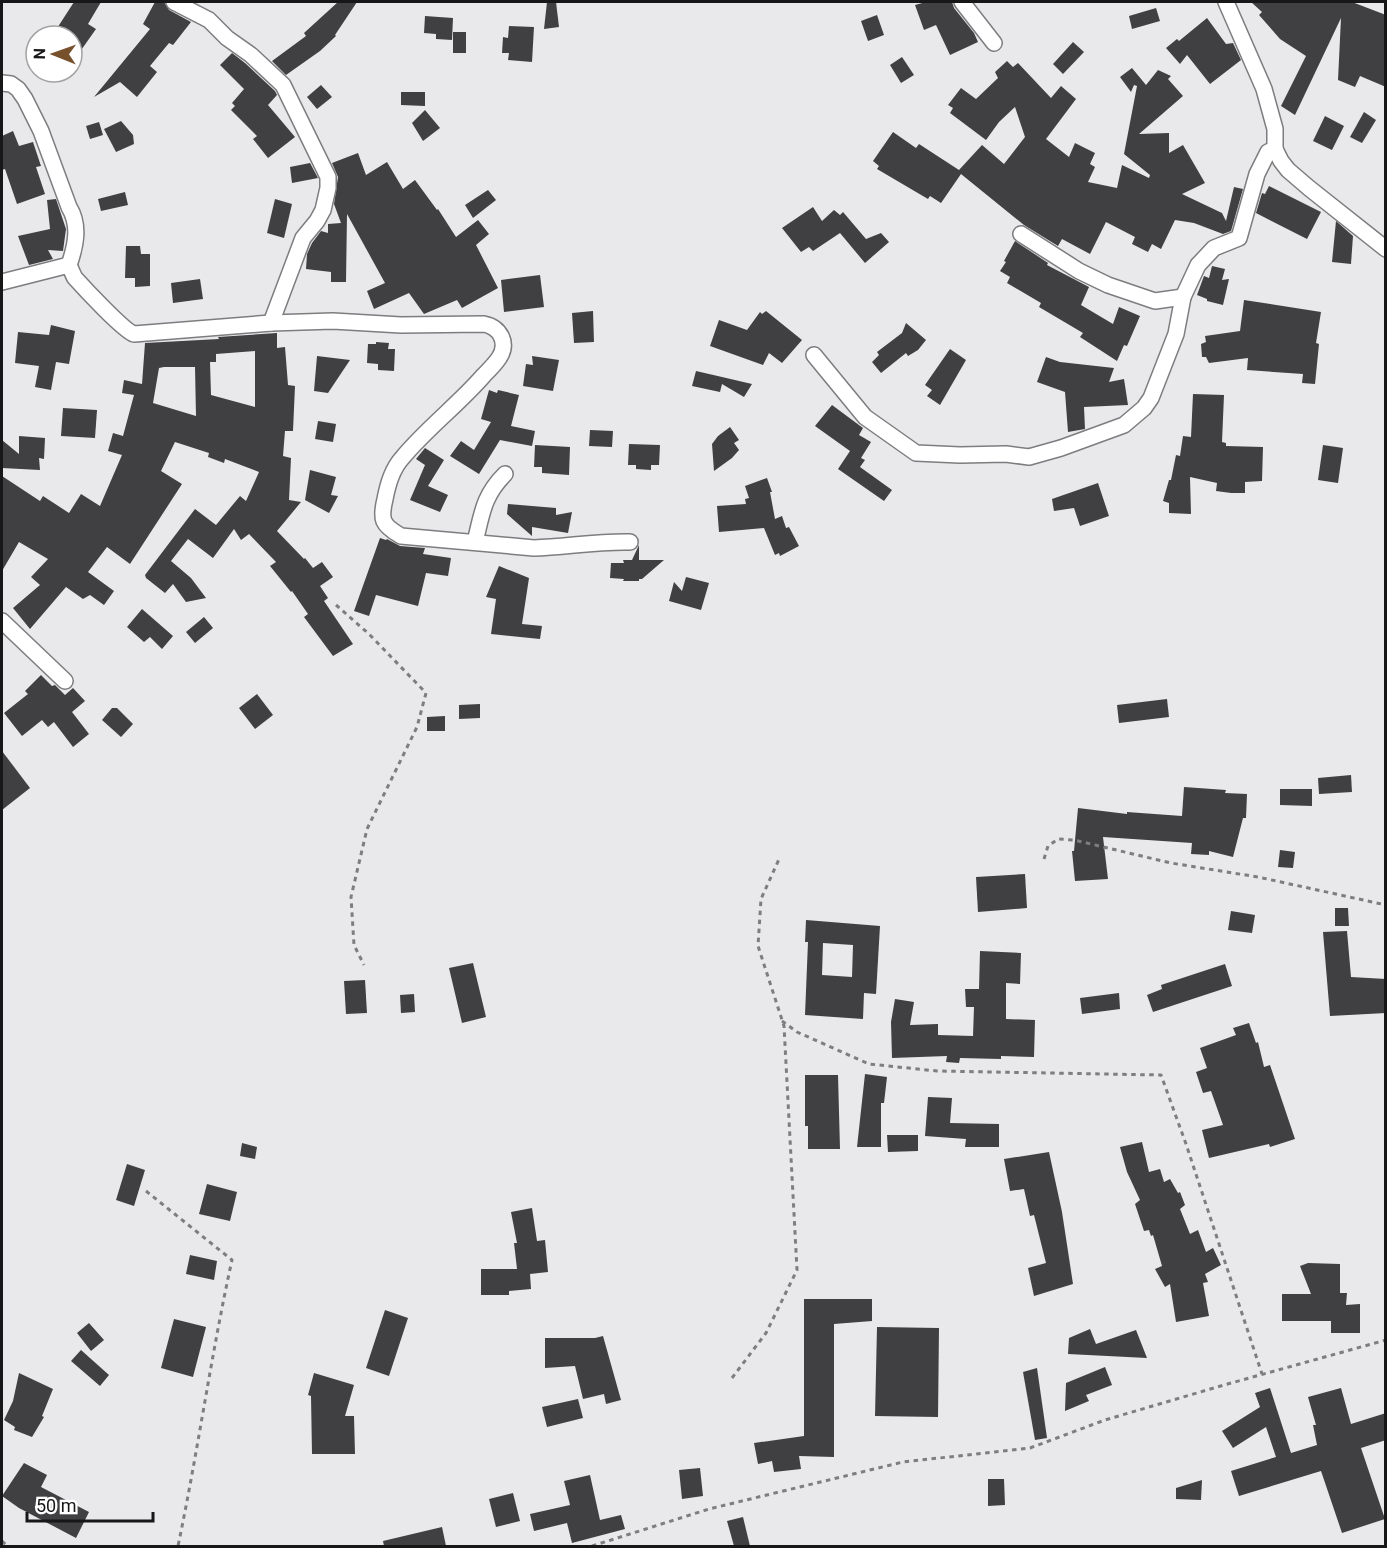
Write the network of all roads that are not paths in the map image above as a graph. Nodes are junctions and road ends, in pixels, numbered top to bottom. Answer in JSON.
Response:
{"nodes":[{"id":1,"x":174,"y":2,"type":"edge"},
{"id":2,"x":963,"y":2,"type":"edge"},
{"id":3,"x":1226,"y":2,"type":"edge"},
{"id":4,"x":994,"y":43,"type":"dead end"},
{"id":5,"x":2,"y":83,"type":"edge"},
{"id":6,"x":1275,"y":149,"type":"junction"},
{"id":7,"x":1021,"y":234,"type":"dead end"},
{"id":8,"x":1386,"y":249,"type":"edge"},
{"id":9,"x":69,"y":265,"type":"junction"},
{"id":10,"x":2,"y":282,"type":"edge"},
{"id":11,"x":1183,"y":297,"type":"junction"},
{"id":12,"x":271,"y":323,"type":"junction"},
{"id":13,"x":814,"y":355,"type":"dead end"},
{"id":14,"x":505,"y":474,"type":"dead end"},
{"id":15,"x":475,"y":542,"type":"junction"},
{"id":16,"x":630,"y":542,"type":"dead end"},
{"id":17,"x":2,"y":621,"type":"edge"},
{"id":18,"x":65,"y":681,"type":"dead end"}],
"edges":[{"from":1,"to":12,"type":"street"},
{"from":2,"to":4,"type":"street"},
{"from":3,"to":6,"type":"street"},
{"from":5,"to":9,"type":"street"},
{"from":6,"to":8,"type":"street"},
{"from":6,"to":11,"type":"street"},
{"from":7,"to":11,"type":"street"},
{"from":9,"to":10,"type":"street"},
{"from":9,"to":12,"type":"street"},
{"from":11,"to":13,"type":"street"},
{"from":12,"to":15,"type":"street"},
{"from":14,"to":15,"type":"street"},
{"from":15,"to":16,"type":"street"},
{"from":17,"to":18,"type":"street"}]}
